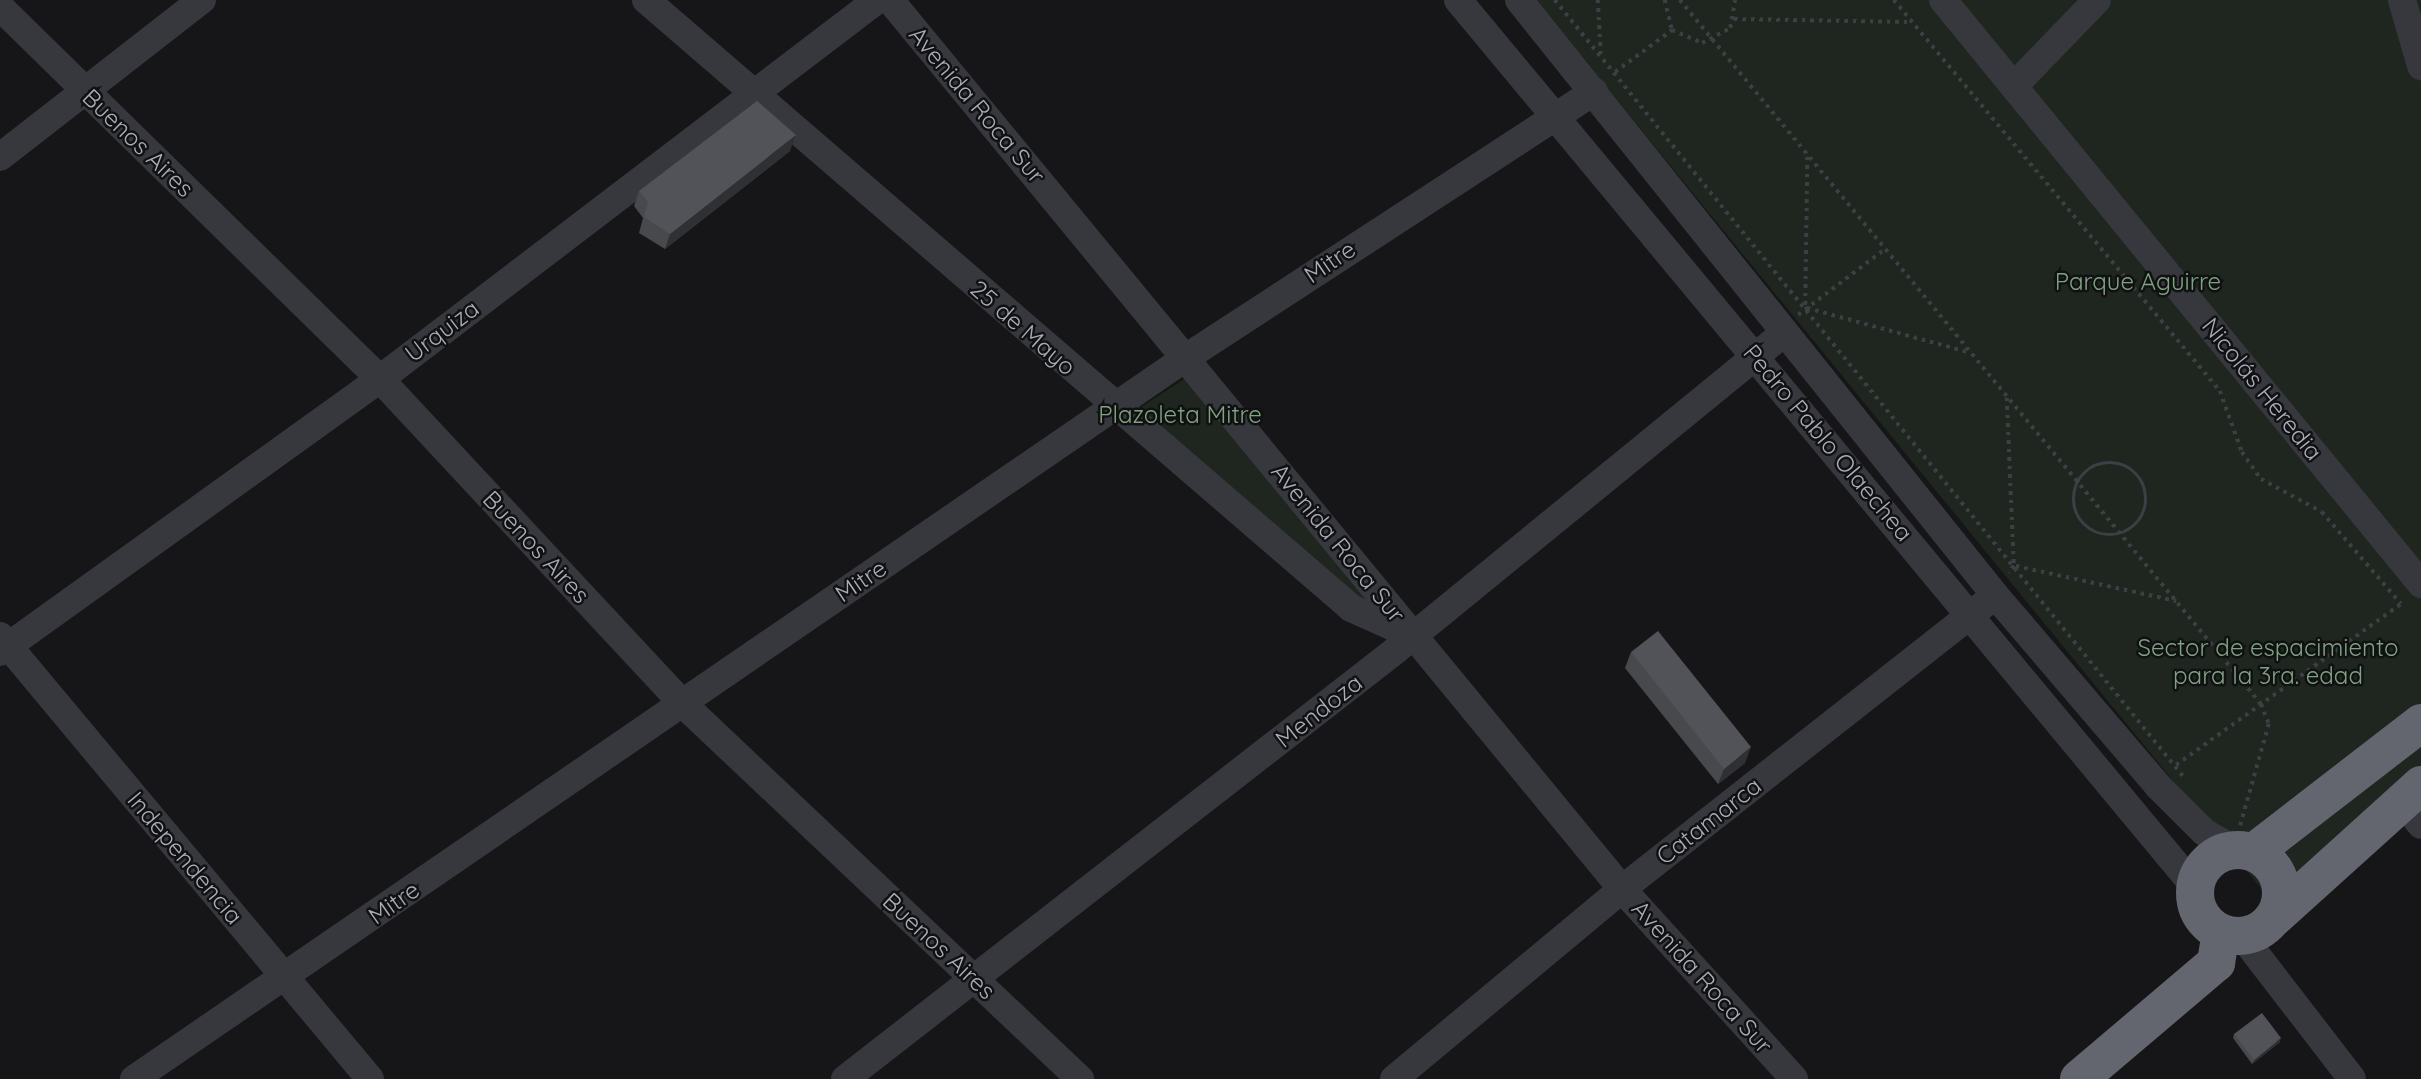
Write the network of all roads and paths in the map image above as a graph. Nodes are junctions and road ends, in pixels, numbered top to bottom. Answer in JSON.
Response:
{"nodes":[{"id":1,"x":202,"y":0,"type":"edge"},
{"id":2,"x":646,"y":0,"type":"edge"},
{"id":3,"x":877,"y":0,"type":"edge"},
{"id":4,"x":890,"y":0,"type":"edge"},
{"id":5,"x":1458,"y":0,"type":"edge"},
{"id":6,"x":1519,"y":0,"type":"edge"},
{"id":7,"x":1555,"y":0,"type":"edge"},
{"id":8,"x":1598,"y":0,"type":"edge"},
{"id":9,"x":1665,"y":0,"type":"edge"},
{"id":10,"x":1680,"y":0,"type":"edge"},
{"id":11,"x":1735,"y":0,"type":"edge"},
{"id":12,"x":1894,"y":0,"type":"edge"},
{"id":13,"x":1943,"y":0,"type":"edge"},
{"id":14,"x":2097,"y":0,"type":"edge"},
{"id":15,"x":2402,"y":0,"type":"edge"},
{"id":16,"x":0,"y":7,"type":"edge"},
{"id":17,"x":1734,"y":19,"type":"junction"},
{"id":18,"x":1912,"y":22,"type":"junction"},
{"id":19,"x":1672,"y":30,"type":"junction"},
{"id":20,"x":1714,"y":40,"type":"junction"},
{"id":21,"x":1601,"y":57,"type":"junction"},
{"id":22,"x":2421,"y":66,"type":"edge"},
{"id":23,"x":1614,"y":73,"type":"junction"},
{"id":24,"x":2015,"y":85,"type":"junction"},
{"id":25,"x":86,"y":92,"type":"junction"},
{"id":26,"x":754,"y":92,"type":"junction"},
{"id":27,"x":1594,"y":92,"type":"junction"},
{"id":28,"x":1553,"y":114,"type":"junction"},
{"id":29,"x":1807,"y":154,"type":"junction"},
{"id":30,"x":0,"y":157,"type":"edge"},
{"id":31,"x":1885,"y":248,"type":"junction"},
{"id":32,"x":1805,"y":307,"type":"junction"},
{"id":33,"x":1784,"y":333,"type":"junction"},
{"id":34,"x":1971,"y":353,"type":"junction"},
{"id":35,"x":1187,"y":357,"type":"junction"},
{"id":36,"x":1756,"y":357,"type":"junction"},
{"id":37,"x":380,"y":379,"type":"junction"},
{"id":38,"x":2007,"y":396,"type":"junction"},
{"id":39,"x":1113,"y":407,"type":"junction"},
{"id":40,"x":2078,"y":482,"type":"junction"},
{"id":41,"x":2120,"y":534,"type":"junction"},
{"id":42,"x":2014,"y":566,"type":"junction"},
{"id":43,"x":2416,"y":591,"type":"edge"},
{"id":44,"x":1995,"y":595,"type":"junction"},
{"id":45,"x":2176,"y":601,"type":"junction"},
{"id":46,"x":2401,"y":604,"type":"junction"},
{"id":47,"x":1972,"y":615,"type":"junction"},
{"id":48,"x":1414,"y":636,"type":"junction"},
{"id":49,"x":3,"y":645,"type":"edge"},
{"id":50,"x":682,"y":703,"type":"junction"},
{"id":51,"x":2261,"y":704,"type":"junction"},
{"id":52,"x":2421,"y":723,"type":"edge"},
{"id":53,"x":2176,"y":765,"type":"junction"},
{"id":54,"x":2190,"y":786,"type":"dead end"},
{"id":55,"x":2414,"y":804,"type":"edge"},
{"id":56,"x":2244,"y":851,"type":"junction"},
{"id":57,"x":2195,"y":887,"type":"junction"},
{"id":58,"x":1622,"y":889,"type":"junction"},
{"id":59,"x":2275,"y":917,"type":"junction"},
{"id":60,"x":2232,"y":934,"type":"junction"},
{"id":61,"x":285,"y":979,"type":"junction"},
{"id":62,"x":974,"y":979,"type":"junction"},
{"id":63,"x":134,"y":1079,"type":"edge"},
{"id":64,"x":370,"y":1079,"type":"edge"},
{"id":65,"x":845,"y":1079,"type":"edge"},
{"id":66,"x":1080,"y":1079,"type":"edge"},
{"id":67,"x":1394,"y":1079,"type":"edge"},
{"id":68,"x":1794,"y":1079,"type":"edge"},
{"id":69,"x":2079,"y":1079,"type":"edge"},
{"id":70,"x":2352,"y":1079,"type":"edge"}],
"edges":[{"from":1,"to":25,"type":"street"},
{"from":2,"to":26,"type":"street","name":"25 de Mayo"},
{"from":3,"to":26,"type":"street","name":"Urquiza"},
{"from":4,"to":35,"type":"street","name":"Avenida Roca Sur"},
{"from":5,"to":28,"type":"street","name":"Pedro Pablo Olaechea"},
{"from":6,"to":27,"type":"street","name":"Pedro Pablo Olaechea"},
{"from":7,"to":21,"type":"path"},
{"from":8,"to":21,"type":"path"},
{"from":9,"to":19,"type":"path"},
{"from":10,"to":20,"type":"path"},
{"from":11,"to":17,"type":"path"},
{"from":12,"to":18,"type":"path"},
{"from":13,"to":24,"type":"street","name":"Nicolás Heredia"},
{"from":14,"to":24,"type":"street"},
{"from":15,"to":22,"type":"street"},
{"from":16,"to":25,"type":"street","name":"Buenos Aires"},
{"from":17,"to":18,"type":"path"},
{"from":17,"to":20,"type":"path"},
{"from":18,"to":46,"type":"path"},
{"from":19,"to":20,"type":"path"},
{"from":19,"to":23,"type":"path"},
{"from":20,"to":29,"type":"path"},
{"from":21,"to":23,"type":"path"},
{"from":23,"to":27,"type":"path"},
{"from":23,"to":32,"type":"path"},
{"from":24,"to":43,"type":"street","name":"Nicolás Heredia"},
{"from":25,"to":30,"type":"street"},
{"from":25,"to":37,"type":"street","name":"Buenos Aires"},
{"from":26,"to":37,"type":"street","name":"Urquiza"},
{"from":26,"to":39,"type":"street","name":"25 de Mayo"},
{"from":27,"to":28,"type":"street","name":"Mitre"},
{"from":27,"to":33,"type":"street","name":"Pedro Pablo Olaechea"},
{"from":28,"to":35,"type":"street","name":"Mitre"},
{"from":28,"to":36,"type":"street","name":"Pedro Pablo Olaechea"},
{"from":29,"to":31,"type":"path"},
{"from":29,"to":32,"type":"path"},
{"from":31,"to":32,"type":"path"},
{"from":31,"to":34,"type":"path"},
{"from":32,"to":34,"type":"path"},
{"from":32,"to":42,"type":"path"},
{"from":33,"to":36,"type":"street","name":"Mendoza"},
{"from":33,"to":44,"type":"street","name":"Pedro Pablo Olaechea"},
{"from":34,"to":38,"type":"path"},
{"from":35,"to":39,"type":"street","name":"Mitre"},
{"from":35,"to":48,"type":"street","name":"Avenida Roca Sur"},
{"from":36,"to":47,"type":"street","name":"Pedro Pablo Olaechea"},
{"from":36,"to":48,"type":"street","name":"Mendoza"},
{"from":37,"to":49,"type":"street","name":"Urquiza"},
{"from":37,"to":50,"type":"street","name":"Buenos Aires"},
{"from":38,"to":40,"type":"path"},
{"from":38,"to":42,"type":"path"},
{"from":39,"to":48,"type":"street","name":"25 de Mayo"},
{"from":39,"to":50,"type":"street","name":"Mitre"},
{"from":40,"to":41,"type":"path"},
{"from":40,"to":41,"type":"path"},
{"from":40,"to":41,"type":"path"},
{"from":41,"to":45,"type":"path"},
{"from":42,"to":45,"type":"path"},
{"from":42,"to":53,"type":"path"},
{"from":43,"to":46,"type":"path"},
{"from":44,"to":47,"type":"street","name":"Catamarca"},
{"from":44,"to":56,"type":"street","name":"Pedro Pablo Olaechea"},
{"from":45,"to":51,"type":"path"},
{"from":46,"to":51,"type":"path"},
{"from":47,"to":57,"type":"street","name":"Pedro Pablo Olaechea"},
{"from":47,"to":58,"type":"street","name":"Catamarca"},
{"from":48,"to":58,"type":"street","name":"Avenida Roca Sur"},
{"from":48,"to":62,"type":"street","name":"Mendoza"},
{"from":49,"to":61,"type":"street","name":"Independencia"},
{"from":50,"to":61,"type":"street","name":"Mitre"},
{"from":50,"to":62,"type":"street","name":"Buenos Aires"},
{"from":51,"to":53,"type":"path"},
{"from":51,"to":56,"type":"path"},
{"from":52,"to":56,"type":"highway"},
{"from":53,"to":54,"type":"path"},
{"from":55,"to":59,"type":"highway"},
{"from":56,"to":57,"type":"highway"},
{"from":56,"to":59,"type":"highway"},
{"from":57,"to":60,"type":"highway"},
{"from":58,"to":67,"type":"street","name":"Catamarca"},
{"from":58,"to":68,"type":"street","name":"Avenida Roca Sur"},
{"from":59,"to":60,"type":"highway"},
{"from":60,"to":69,"type":"highway"},
{"from":60,"to":70,"type":"street"},
{"from":61,"to":63,"type":"street","name":"Mitre"},
{"from":61,"to":64,"type":"street","name":"Independencia"},
{"from":62,"to":65,"type":"street","name":"Mendoza"},
{"from":62,"to":66,"type":"street","name":"Buenos Aires"}]}
